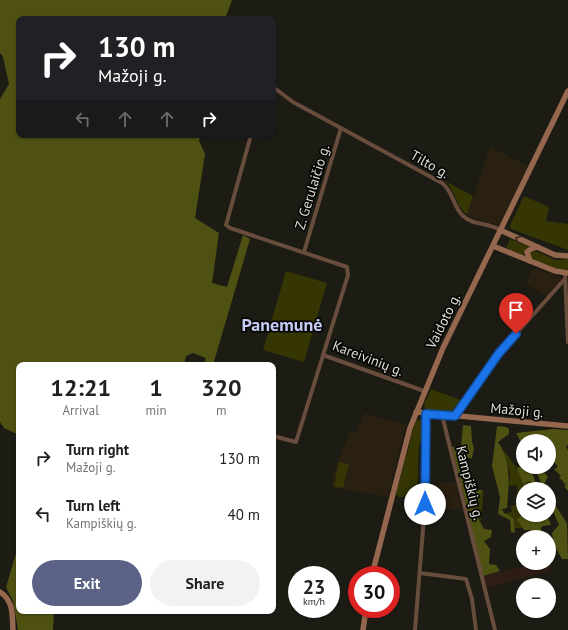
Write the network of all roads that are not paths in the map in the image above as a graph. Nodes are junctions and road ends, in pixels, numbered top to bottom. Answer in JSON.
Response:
{"nodes":[{"id":1,"x":276,"y":89,"type":"edge"},
{"id":2,"x":568,"y":92,"type":"edge"},
{"id":3,"x":341,"y":128,"type":"junction"},
{"id":4,"x":250,"y":138,"type":"edge"},
{"id":5,"x":500,"y":230,"type":"junction"},
{"id":6,"x":493,"y":246,"type":"junction"},
{"id":7,"x":537,"y":247,"type":"junction"},
{"id":8,"x":304,"y":252,"type":"junction"},
{"id":9,"x":568,"y":256,"type":"edge"},
{"id":10,"x":530,"y":261,"type":"junction"},
{"id":11,"x":567,"y":273,"type":"edge"},
{"id":12,"x":564,"y":280,"type":"junction"},
{"id":13,"x":568,"y":342,"type":"edge"},
{"id":14,"x":323,"y":355,"type":"junction"},
{"id":15,"x":424,"y":391,"type":"junction"},
{"id":16,"x":416,"y":412,"type":"junction"},
{"id":17,"x":426,"y":414,"type":"junction"},
{"id":18,"x":442,"y":415,"type":"junction"},
{"id":19,"x":455,"y":416,"type":"junction"},
{"id":20,"x":568,"y":426,"type":"edge"},
{"id":21,"x":276,"y":437,"type":"edge"},
{"id":22,"x":374,"y":566,"type":"edge"},
{"id":23,"x":420,"y":573,"type":"junction"},
{"id":24,"x":0,"y":592,"type":"edge"},
{"id":25,"x":365,"y":618,"type":"edge"},
{"id":26,"x":13,"y":630,"type":"edge"},
{"id":27,"x":363,"y":630,"type":"edge"},
{"id":28,"x":415,"y":630,"type":"edge"},
{"id":29,"x":476,"y":630,"type":"edge"},
{"id":30,"x":495,"y":630,"type":"edge"}],
"edges":[{"from":1,"to":3,"type":"street","name":"Tilto g."},
{"from":2,"to":5,"type":"main road","name":"Vaidoto g."},
{"from":3,"to":5,"type":"street","name":"Tilto g."},
{"from":3,"to":8,"type":"street","name":"Z. Gerulaičio g."},
{"from":4,"to":8,"type":"street","name":"Kareivinių g."},
{"from":5,"to":6,"type":"main road","name":"Vaidoto g."},
{"from":7,"to":5,"type":"main road","name":"Tilto g.","one_way":true},
{"from":6,"to":10,"type":"main road"},
{"from":6,"to":15,"type":"main road","name":"Vaidoto g."},
{"from":7,"to":9,"type":"main road","name":"Tilto g."},
{"from":7,"to":10,"type":"main road"},
{"from":8,"to":14,"type":"street","name":"Kareivinių g."},
{"from":10,"to":11,"type":"main road"},
{"from":11,"to":12,"type":"street"},
{"from":12,"to":13,"type":"street"},
{"from":12,"to":19,"type":"street"},
{"from":14,"to":15,"type":"street","name":"Kareivinių g."},
{"from":14,"to":21,"type":"street"},
{"from":15,"to":16,"type":"main road","name":"Vaidoto g."},
{"from":16,"to":17,"type":"main road","name":"Mažoji g."},
{"from":16,"to":22,"type":"main road","name":"Vaidoto g."},
{"from":17,"to":18,"type":"main road","name":"Mažoji g."},
{"from":17,"to":23,"type":"street"},
{"from":18,"to":19,"type":"main road","name":"Mažoji g."},
{"from":18,"to":30,"type":"street","name":"Kampiškių g."},
{"from":19,"to":20,"type":"main road","name":"Mažoji g."},
{"from":23,"to":28,"type":"street"},
{"from":23,"to":29,"type":"street"},
{"from":24,"to":26,"type":"main road"},
{"from":25,"to":27,"type":"main road"}]}
